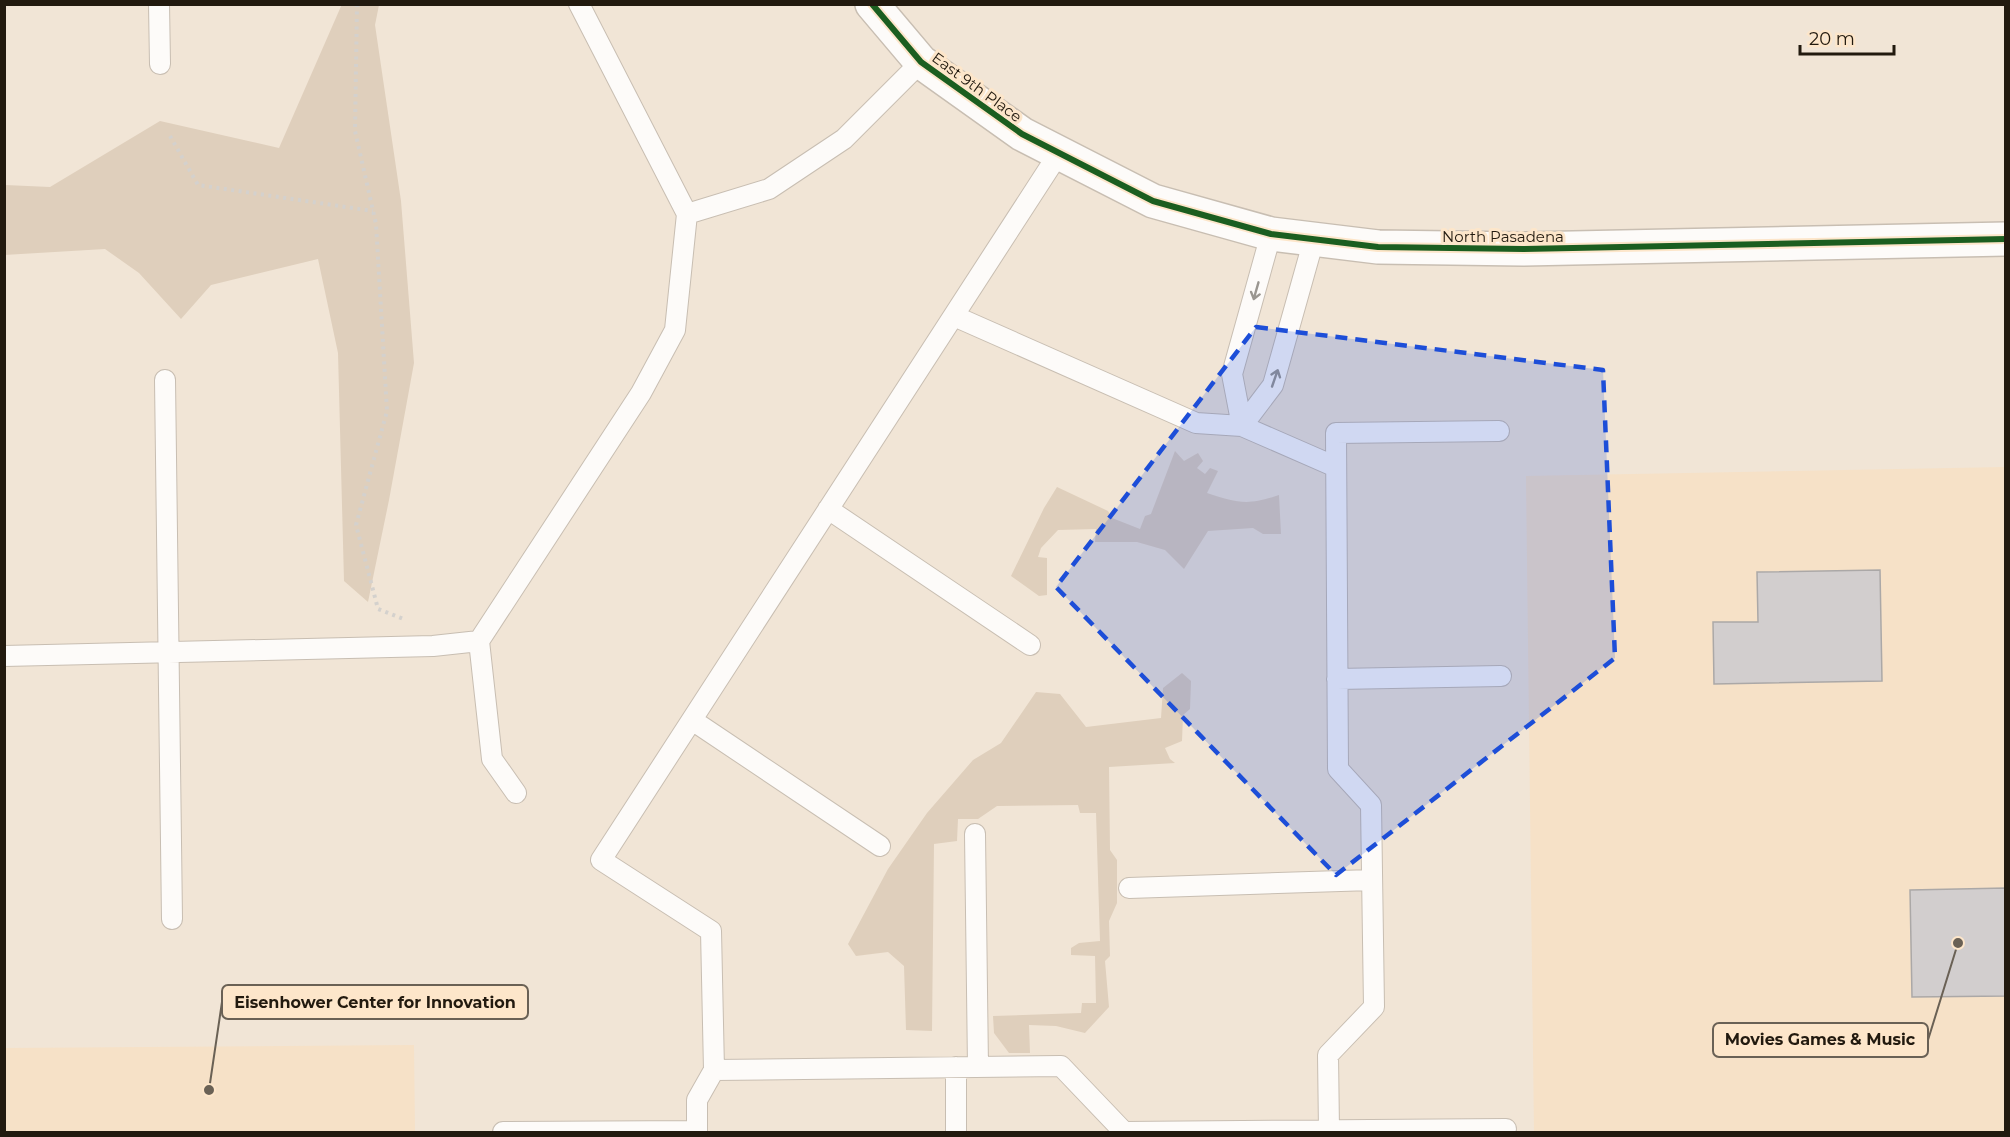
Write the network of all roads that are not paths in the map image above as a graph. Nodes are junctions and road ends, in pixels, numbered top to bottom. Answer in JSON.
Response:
{"nodes":[{"id":1,"x":159,"y":4,"type":"edge"},
{"id":2,"x":579,"y":4,"type":"edge"},
{"id":3,"x":872,"y":4,"type":"edge"},
{"id":4,"x":921,"y":62,"type":"junction"},
{"id":5,"x":160,"y":64,"type":"dead end"},
{"id":6,"x":1022,"y":134,"type":"joint"},
{"id":7,"x":1059,"y":153,"type":"junction"},
{"id":8,"x":687,"y":214,"type":"junction"},
{"id":9,"x":1271,"y":234,"type":"junction"},
{"id":10,"x":1314,"y":239,"type":"junction"},
{"id":11,"x":2006,"y":239,"type":"edge"},
{"id":12,"x":954,"y":316,"type":"junction"},
{"id":13,"x":165,"y":380,"type":"dead end"},
{"id":14,"x":1242,"y":426,"type":"junction"},
{"id":15,"x":1499,"y":431,"type":"dead end"},
{"id":16,"x":1336,"y":467,"type":"junction"},
{"id":17,"x":828,"y":509,"type":"junction"},
{"id":18,"x":479,"y":641,"type":"junction"},
{"id":19,"x":1030,"y":645,"type":"dead end"},
{"id":20,"x":169,"y":652,"type":"junction"},
{"id":21,"x":4,"y":656,"type":"edge"},
{"id":22,"x":1501,"y":676,"type":"dead end"},
{"id":23,"x":1337,"y":679,"type":"junction"},
{"id":24,"x":692,"y":720,"type":"junction"},
{"id":25,"x":516,"y":793,"type":"dead end"},
{"id":26,"x":975,"y":834,"type":"dead end"},
{"id":27,"x":880,"y":846,"type":"dead end"},
{"id":28,"x":1372,"y":880,"type":"junction"},
{"id":29,"x":1129,"y":888,"type":"dead end"},
{"id":30,"x":172,"y":919,"type":"dead end"},
{"id":31,"x":956,"y":1067,"type":"junction"},
{"id":32,"x":978,"y":1067,"type":"junction"},
{"id":33,"x":714,"y":1070,"type":"junction"},
{"id":34,"x":1506,"y":1129,"type":"dead end"},
{"id":35,"x":1329,"y":1130,"type":"junction"},
{"id":36,"x":503,"y":1132,"type":"edge"},
{"id":37,"x":697,"y":1132,"type":"edge"},
{"id":38,"x":956,"y":1132,"type":"edge"}],
"edges":[{"from":1,"to":5,"type":"lane"},
{"from":2,"to":8,"type":"lane"},
{"from":3,"to":4,"type":"street","name":"East 9th Place"},
{"from":4,"to":6,"type":"street","name":"East 9th Place"},
{"from":4,"to":8,"type":"lane"},
{"from":6,"to":7,"type":"street","name":"North Pasadena"},
{"from":7,"to":9,"type":"street","name":"North Pasadena"},
{"from":7,"to":12,"type":"lane"},
{"from":8,"to":18,"type":"lane"},
{"from":9,"to":10,"type":"street","name":"North Pasadena"},
{"from":9,"to":14,"type":"lane","one_way":true},
{"from":10,"to":11,"type":"street","name":"North Pasadena"},
{"from":14,"to":10,"type":"lane","one_way":true},
{"from":12,"to":14,"type":"lane"},
{"from":12,"to":17,"type":"lane"},
{"from":13,"to":20,"type":"lane"},
{"from":14,"to":16,"type":"lane"},
{"from":15,"to":16,"type":"lane"},
{"from":16,"to":23,"type":"lane"},
{"from":17,"to":19,"type":"lane"},
{"from":17,"to":24,"type":"lane"},
{"from":18,"to":20,"type":"lane"},
{"from":18,"to":25,"type":"lane"},
{"from":20,"to":21,"type":"lane"},
{"from":20,"to":30,"type":"lane"},
{"from":22,"to":23,"type":"lane"},
{"from":23,"to":28,"type":"lane"},
{"from":24,"to":27,"type":"lane"},
{"from":24,"to":33,"type":"lane"},
{"from":26,"to":32,"type":"lane"},
{"from":28,"to":29,"type":"lane"},
{"from":28,"to":35,"type":"lane"},
{"from":31,"to":32,"type":"lane"},
{"from":31,"to":33,"type":"lane"},
{"from":31,"to":38,"type":"lane"},
{"from":32,"to":35,"type":"lane"},
{"from":33,"to":37,"type":"lane"},
{"from":34,"to":35,"type":"lane"},
{"from":36,"to":37,"type":"lane"}]}
